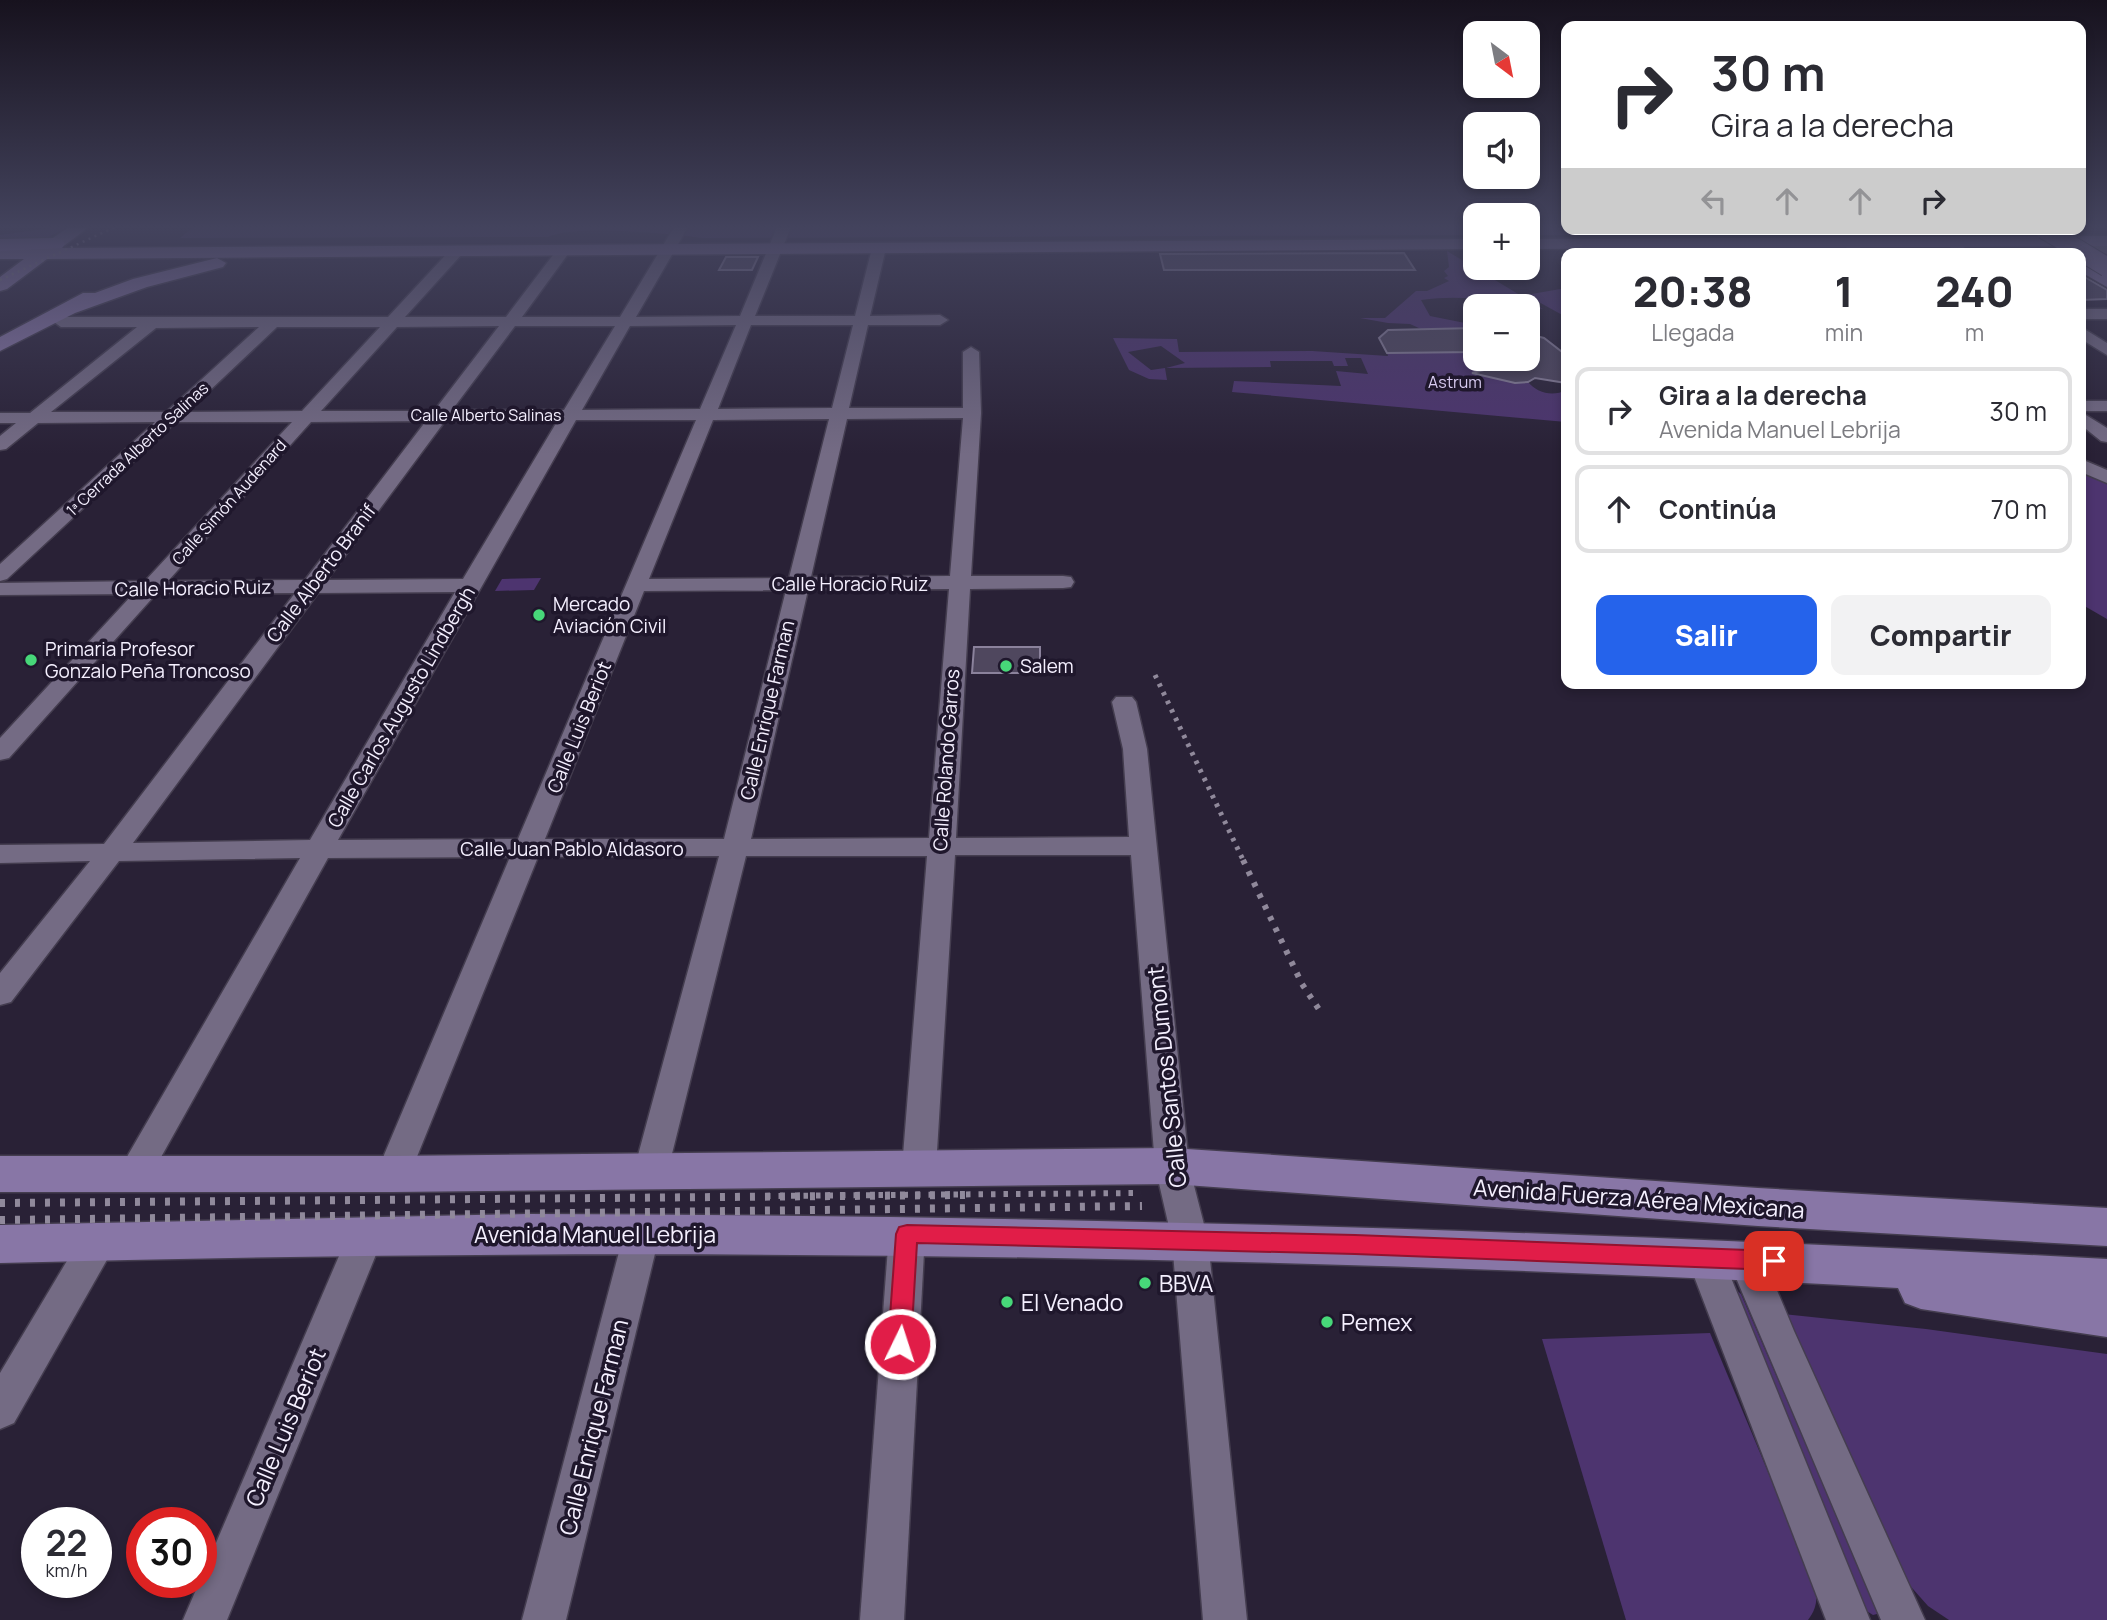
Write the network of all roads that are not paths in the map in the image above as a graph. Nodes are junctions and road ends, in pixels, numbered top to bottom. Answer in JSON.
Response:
{"nodes":[{"id":1,"x":78,"y":303,"type":"edge"},
{"id":2,"x":88,"y":303,"type":"edge"},
{"id":3,"x":411,"y":303,"type":"edge"},
{"id":4,"x":525,"y":303,"type":"edge"},
{"id":5,"x":637,"y":303,"type":"edge"},
{"id":6,"x":753,"y":303,"type":"edge"},
{"id":7,"x":865,"y":303,"type":"edge"},
{"id":8,"x":63,"y":312,"type":"junction"},
{"id":9,"x":2086,"y":314,"type":"edge"},
{"id":10,"x":2107,"y":314,"type":"edge"},
{"id":11,"x":627,"y":320,"type":"junction"},
{"id":12,"x":746,"y":320,"type":"junction"},
{"id":13,"x":861,"y":320,"type":"junction"},
{"id":14,"x":940,"y":320,"type":"dead end"},
{"id":15,"x":394,"y":321,"type":"junction"},
{"id":16,"x":511,"y":321,"type":"junction"},
{"id":17,"x":274,"y":322,"type":"junction"},
{"id":18,"x":152,"y":323,"type":"junction"},
{"id":19,"x":2086,"y":335,"type":"edge"},
{"id":20,"x":0,"y":345,"type":"edge"},
{"id":21,"x":2107,"y":350,"type":"edge"},
{"id":22,"x":971,"y":352,"type":"dead end"},
{"id":23,"x":2086,"y":406,"type":"edge"},
{"id":24,"x":2107,"y":406,"type":"edge"},
{"id":25,"x":839,"y":413,"type":"junction"},
{"id":26,"x":972,"y":413,"type":"junction"},
{"id":27,"x":573,"y":414,"type":"junction"},
{"id":28,"x":708,"y":414,"type":"junction"},
{"id":29,"x":439,"y":415,"type":"junction"},
{"id":30,"x":308,"y":416,"type":"junction"},
{"id":31,"x":35,"y":417,"type":"junction"},
{"id":32,"x":173,"y":417,"type":"junction"},
{"id":33,"x":0,"y":418,"type":"edge"},
{"id":34,"x":2086,"y":422,"type":"edge"},
{"id":35,"x":2107,"y":437,"type":"edge"},
{"id":36,"x":0,"y":445,"type":"edge"},
{"id":37,"x":2086,"y":467,"type":"edge"},
{"id":38,"x":2107,"y":477,"type":"edge"},
{"id":39,"x":0,"y":575,"type":"edge"},
{"id":40,"x":1063,"y":582,"type":"dead end"},
{"id":41,"x":958,"y":583,"type":"junction"},
{"id":42,"x":797,"y":584,"type":"junction"},
{"id":43,"x":469,"y":585,"type":"junction"},
{"id":44,"x":638,"y":586,"type":"junction"},
{"id":45,"x":312,"y":587,"type":"junction"},
{"id":46,"x":150,"y":588,"type":"junction"},
{"id":47,"x":0,"y":589,"type":"edge"},
{"id":48,"x":1124,"y":702,"type":"dead end"},
{"id":49,"x":0,"y":753,"type":"edge"},
{"id":50,"x":940,"y":846,"type":"junction"},
{"id":51,"x":1144,"y":846,"type":"junction"},
{"id":52,"x":735,"y":848,"type":"junction"},
{"id":53,"x":321,"y":849,"type":"junction"},
{"id":54,"x":528,"y":849,"type":"junction"},
{"id":55,"x":111,"y":853,"type":"junction"},
{"id":56,"x":0,"y":854,"type":"edge"},
{"id":57,"x":0,"y":993,"type":"edge"},
{"id":58,"x":1172,"y":1166,"type":"junction"},
{"id":59,"x":919,"y":1168,"type":"junction"},
{"id":60,"x":650,"y":1170,"type":"junction"},
{"id":61,"x":0,"y":1174,"type":"edge"},
{"id":62,"x":134,"y":1174,"type":"junction"},
{"id":63,"x":393,"y":1174,"type":"junction"},
{"id":64,"x":2107,"y":1227,"type":"edge"},
{"id":65,"x":642,"y":1233,"type":"junction"},
{"id":66,"x":907,"y":1234,"type":"junction"},
{"id":67,"x":366,"y":1235,"type":"junction"},
{"id":68,"x":99,"y":1240,"type":"junction"},
{"id":69,"x":1190,"y":1240,"type":"junction"},
{"id":70,"x":0,"y":1244,"type":"edge"},
{"id":71,"x":1726,"y":1259,"type":"junction"},
{"id":72,"x":2107,"y":1279,"type":"edge"},
{"id":73,"x":2107,"y":1316,"type":"edge"},
{"id":74,"x":0,"y":1410,"type":"edge"},
{"id":75,"x":205,"y":1620,"type":"edge"},
{"id":76,"x":544,"y":1620,"type":"edge"},
{"id":77,"x":882,"y":1620,"type":"edge"},
{"id":78,"x":1225,"y":1620,"type":"edge"},
{"id":79,"x":1848,"y":1620,"type":"edge"},
{"id":80,"x":1903,"y":1620,"type":"edge"}],
"edges":[{"from":1,"to":8,"type":"main road"},
{"from":2,"to":8,"type":"main road"},
{"from":3,"to":15,"type":"street","name":"Calle Simón Audenard"},
{"from":4,"to":16,"type":"street","name":"Calle Alberto Branif"},
{"from":5,"to":11,"type":"street","name":"Calle Carlos Augusto Lindbergh"},
{"from":6,"to":12,"type":"street","name":"Calle Luis Beriot"},
{"from":7,"to":13,"type":"street","name":"Calle Enrique Farman"},
{"from":8,"to":18,"type":"street"},
{"from":8,"to":20,"type":"main road"},
{"from":9,"to":10,"type":"street"},
{"from":11,"to":12,"type":"street"},
{"from":11,"to":16,"type":"street"},
{"from":11,"to":27,"type":"street","name":"Calle Carlos Augusto Lindbergh"},
{"from":12,"to":13,"type":"street"},
{"from":12,"to":28,"type":"street","name":"Calle Luis Beriot"},
{"from":13,"to":14,"type":"street"},
{"from":13,"to":25,"type":"street","name":"Calle Enrique Farman"},
{"from":15,"to":16,"type":"street"},
{"from":15,"to":17,"type":"street"},
{"from":15,"to":30,"type":"street","name":"Calle Simón Audenard"},
{"from":16,"to":29,"type":"street","name":"Calle Alberto Branif"},
{"from":17,"to":18,"type":"street"},
{"from":17,"to":32,"type":"street","name":"1ª Cerrada Alberto Salinas"},
{"from":18,"to":31,"type":"street"},
{"from":19,"to":21,"type":"street"},
{"from":22,"to":26,"type":"street","name":"Calle Rolando Garros"},
{"from":23,"to":24,"type":"street"},
{"from":25,"to":26,"type":"street","name":"Calle Alberto Salinas"},
{"from":25,"to":28,"type":"street","name":"Calle Alberto Salinas"},
{"from":25,"to":42,"type":"street","name":"Calle Enrique Farman"},
{"from":26,"to":41,"type":"street","name":"Calle Rolando Garros"},
{"from":27,"to":28,"type":"street","name":"Calle Alberto Salinas"},
{"from":27,"to":29,"type":"street","name":"Calle Alberto Salinas"},
{"from":27,"to":43,"type":"street","name":"Calle Carlos Augusto Lindbergh"},
{"from":28,"to":44,"type":"street","name":"Calle Luis Beriot"},
{"from":29,"to":30,"type":"street","name":"Calle Alberto Salinas"},
{"from":29,"to":45,"type":"street","name":"Calle Alberto Branif"},
{"from":30,"to":32,"type":"street","name":"Calle Alberto Salinas"},
{"from":30,"to":46,"type":"street","name":"Calle Simón Audenard"},
{"from":31,"to":32,"type":"street","name":"Calle Alberto Salinas"},
{"from":31,"to":33,"type":"street","name":"Calle Alberto Salinas"},
{"from":31,"to":36,"type":"street"},
{"from":32,"to":39,"type":"street","name":"1ª Cerrada Alberto Salinas"},
{"from":34,"to":35,"type":"street"},
{"from":37,"to":38,"type":"street"},
{"from":40,"to":41,"type":"street","name":"Calle Horacio Ruiz"},
{"from":41,"to":42,"type":"street","name":"Calle Horacio Ruiz"},
{"from":41,"to":50,"type":"street","name":"Calle Rolando Garros"},
{"from":42,"to":44,"type":"street","name":"Calle Horacio Ruiz"},
{"from":42,"to":52,"type":"street","name":"Calle Enrique Farman"},
{"from":43,"to":45,"type":"street","name":"Calle Horacio Ruiz"},
{"from":43,"to":53,"type":"street","name":"Calle Carlos Augusto Lindbergh"},
{"from":44,"to":54,"type":"street","name":"Calle Luis Beriot"},
{"from":45,"to":46,"type":"street","name":"Calle Horacio Ruiz"},
{"from":45,"to":55,"type":"street","name":"Calle Alberto Branif"},
{"from":46,"to":47,"type":"street","name":"Calle Horacio Ruiz"},
{"from":46,"to":49,"type":"street","name":"Calle Simón Audenard"},
{"from":48,"to":51,"type":"street","name":"Calle Santos Dumont"},
{"from":50,"to":51,"type":"street","name":"Calle Juan Pablo Aldasoro"},
{"from":50,"to":52,"type":"street","name":"Calle Juan Pablo Aldasoro"},
{"from":50,"to":59,"type":"street","name":"Calle Rolando Garros"},
{"from":51,"to":58,"type":"street","name":"Calle Santos Dumont"},
{"from":52,"to":54,"type":"street","name":"Calle Juan Pablo Aldasoro"},
{"from":52,"to":60,"type":"street","name":"Calle Enrique Farman"},
{"from":53,"to":54,"type":"street","name":"Calle Juan Pablo Aldasoro"},
{"from":53,"to":55,"type":"street","name":"Calle Juan Pablo Aldasoro"},
{"from":53,"to":62,"type":"street","name":"Calle Carlos Augusto Lindbergh"},
{"from":54,"to":63,"type":"street","name":"Calle Luis Beriot"},
{"from":55,"to":56,"type":"street","name":"Calle Juan Pablo Aldasoro"},
{"from":55,"to":57,"type":"street","name":"Calle Alberto Branif"},
{"from":58,"to":59,"type":"main road"},
{"from":58,"to":64,"type":"main road","name":"Avenida Fuerza Aérea Mexicana"},
{"from":58,"to":69,"type":"street","name":"Calle Santos Dumont"},
{"from":59,"to":60,"type":"main road"},
{"from":60,"to":63,"type":"main road"},
{"from":61,"to":62,"type":"main road"},
{"from":62,"to":63,"type":"main road"},
{"from":65,"to":66,"type":"main road","name":"Avenida Manuel Lebrija"},
{"from":65,"to":67,"type":"main road","name":"Avenida Manuel Lebrija"},
{"from":65,"to":76,"type":"street","name":"Calle Enrique Farman"},
{"from":66,"to":69,"type":"main road","name":"Avenida Manuel Lebrija"},
{"from":66,"to":77,"type":"street"},
{"from":67,"to":68,"type":"main road","name":"Avenida Manuel Lebrija"},
{"from":67,"to":75,"type":"street","name":"Calle Luis Beriot"},
{"from":68,"to":70,"type":"main road","name":"Avenida Manuel Lebrija"},
{"from":68,"to":74,"type":"street"},
{"from":69,"to":71,"type":"main road"},
{"from":69,"to":78,"type":"street","name":"Calle Santos Dumont"},
{"from":71,"to":72,"type":"main road"},
{"from":71,"to":73,"type":"main road"},
{"from":71,"to":79,"type":"street"},
{"from":71,"to":80,"type":"street"}]}
